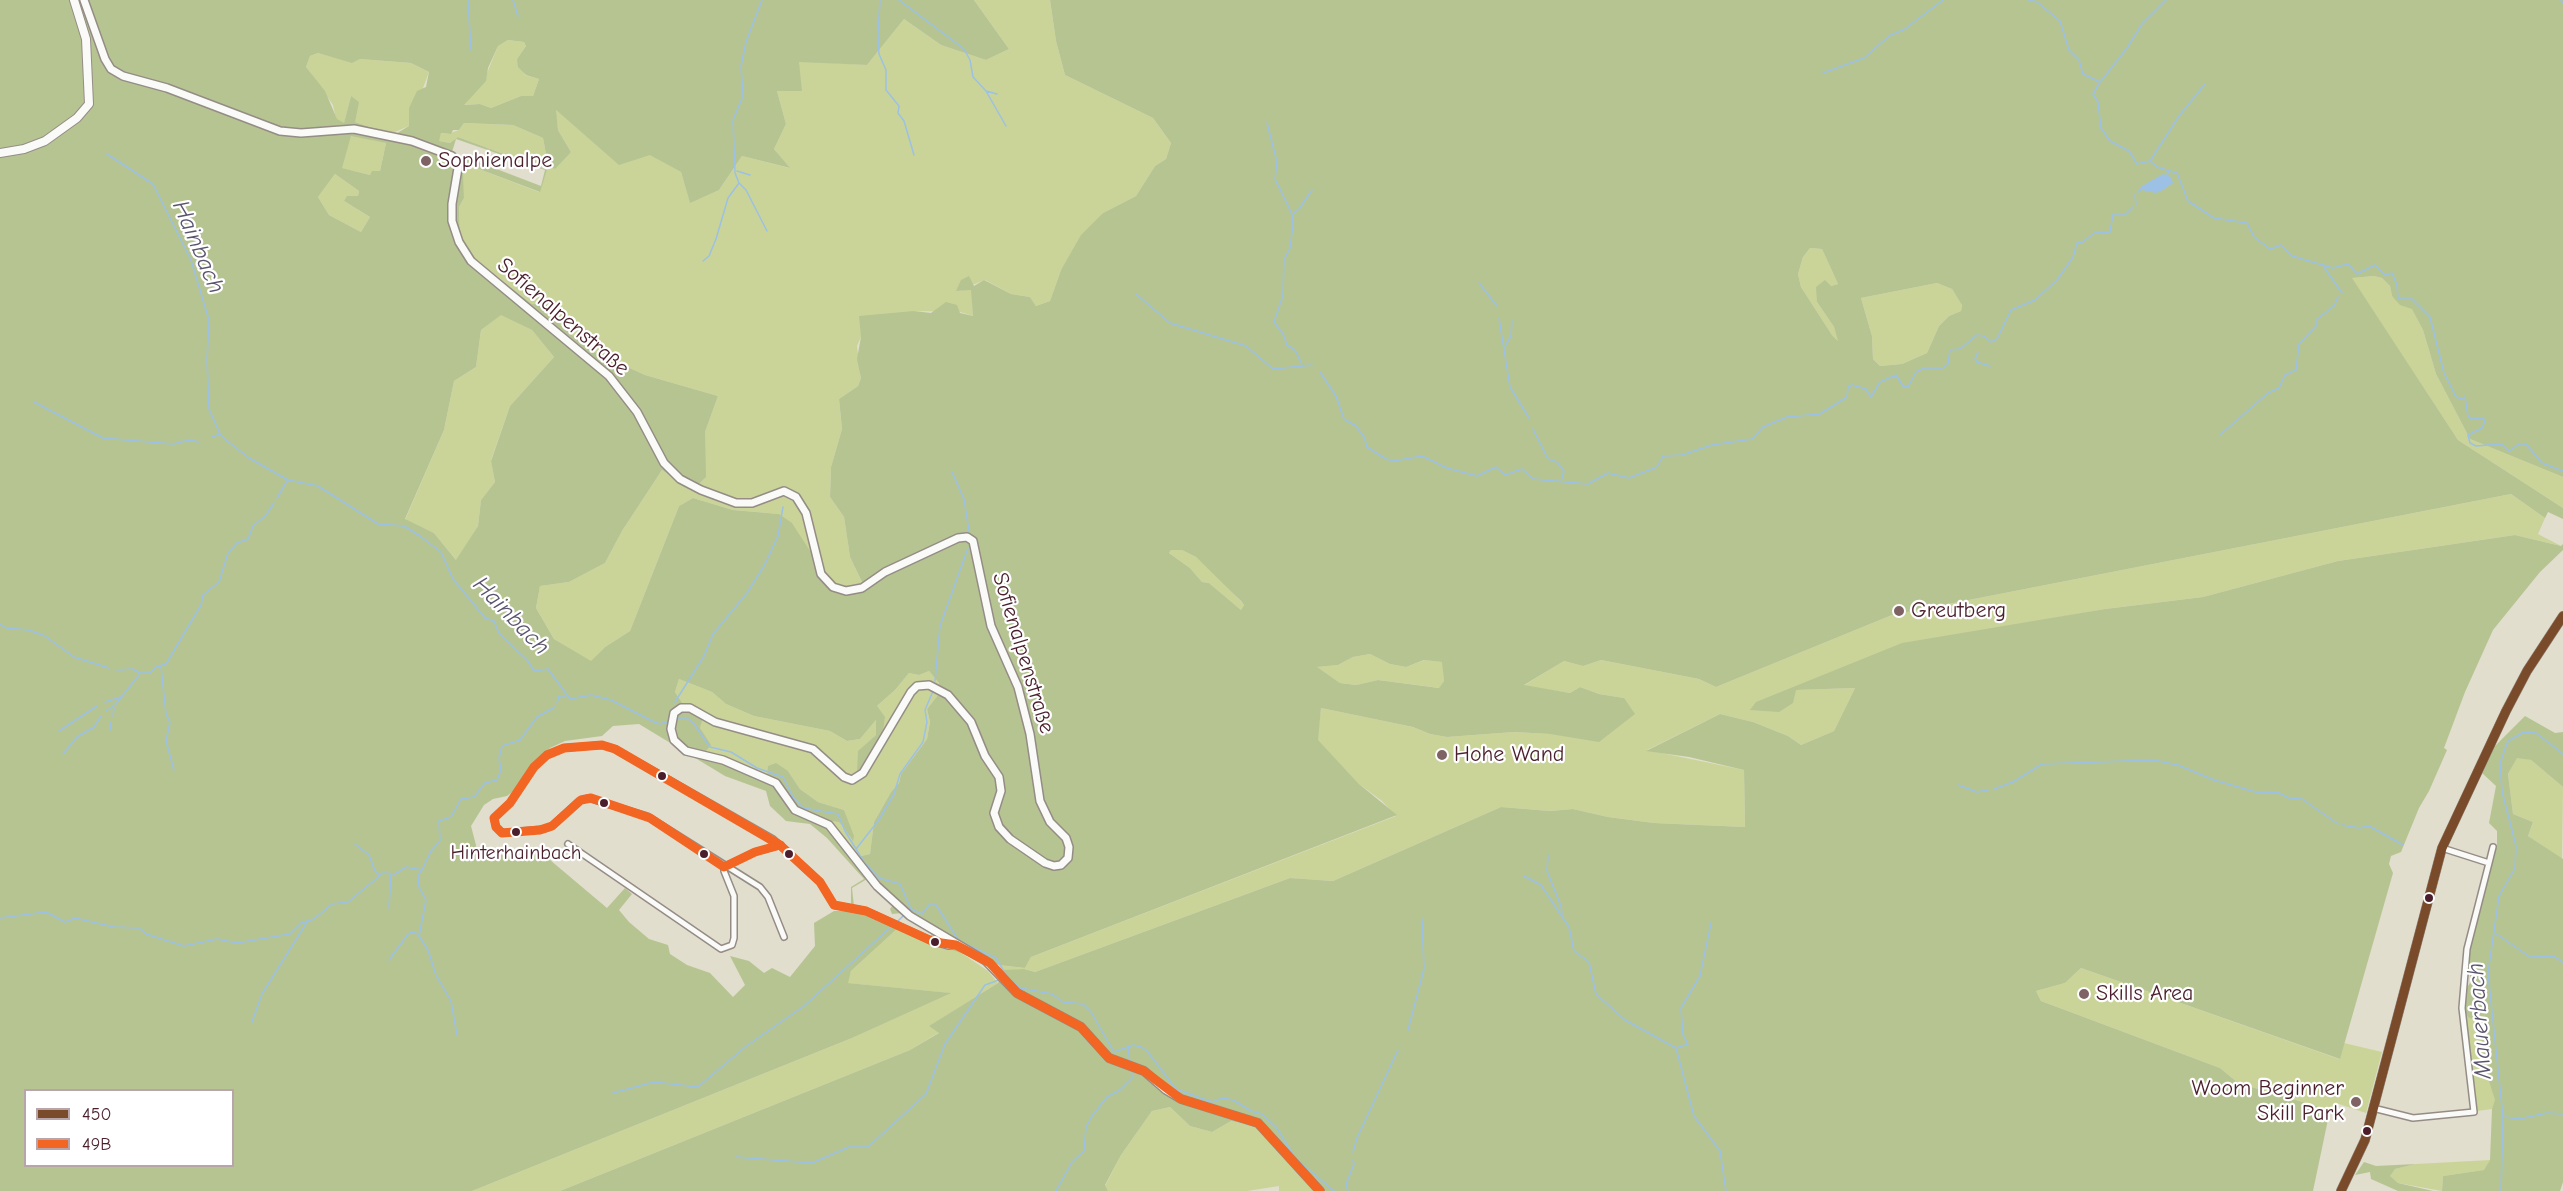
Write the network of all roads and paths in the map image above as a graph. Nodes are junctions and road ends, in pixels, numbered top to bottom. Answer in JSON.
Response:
{"nodes":[{"id":1,"x":74,"y":0,"type":"edge"},
{"id":2,"x":84,"y":0,"type":"edge"},
{"id":3,"x":0,"y":153,"type":"edge"},
{"id":4,"x":2563,"y":616,"type":"edge"},
{"id":5,"x":568,"y":844,"type":"dead end"},
{"id":6,"x":781,"y":845,"type":"junction"},
{"id":7,"x":2493,"y":847,"type":"dead end"},
{"id":8,"x":2442,"y":848,"type":"junction"},
{"id":9,"x":2489,"y":863,"type":"junction"},
{"id":10,"x":724,"y":867,"type":"junction"},
{"id":11,"x":784,"y":937,"type":"dead end"},
{"id":12,"x":956,"y":945,"type":"junction"},
{"id":13,"x":2373,"y":1108,"type":"junction"},
{"id":14,"x":1320,"y":1191,"type":"edge"},
{"id":15,"x":2341,"y":1191,"type":"edge"}],
"edges":[{"from":1,"to":3,"type":"main road"},
{"from":2,"to":12,"type":"street","name":"Sofienalpenstraße"},
{"from":4,"to":8,"type":"main road"},
{"from":5,"to":10,"type":"street"},
{"from":6,"to":10,"type":"street"},
{"from":6,"to":10,"type":"street"},
{"from":6,"to":12,"type":"street"},
{"from":7,"to":9,"type":"street"},
{"from":8,"to":9,"type":"street"},
{"from":8,"to":13,"type":"main road"},
{"from":9,"to":13,"type":"street"},
{"from":10,"to":11,"type":"street"},
{"from":12,"to":14,"type":"street","name":"Sofienalpenstraße"},
{"from":13,"to":15,"type":"main road"}]}
